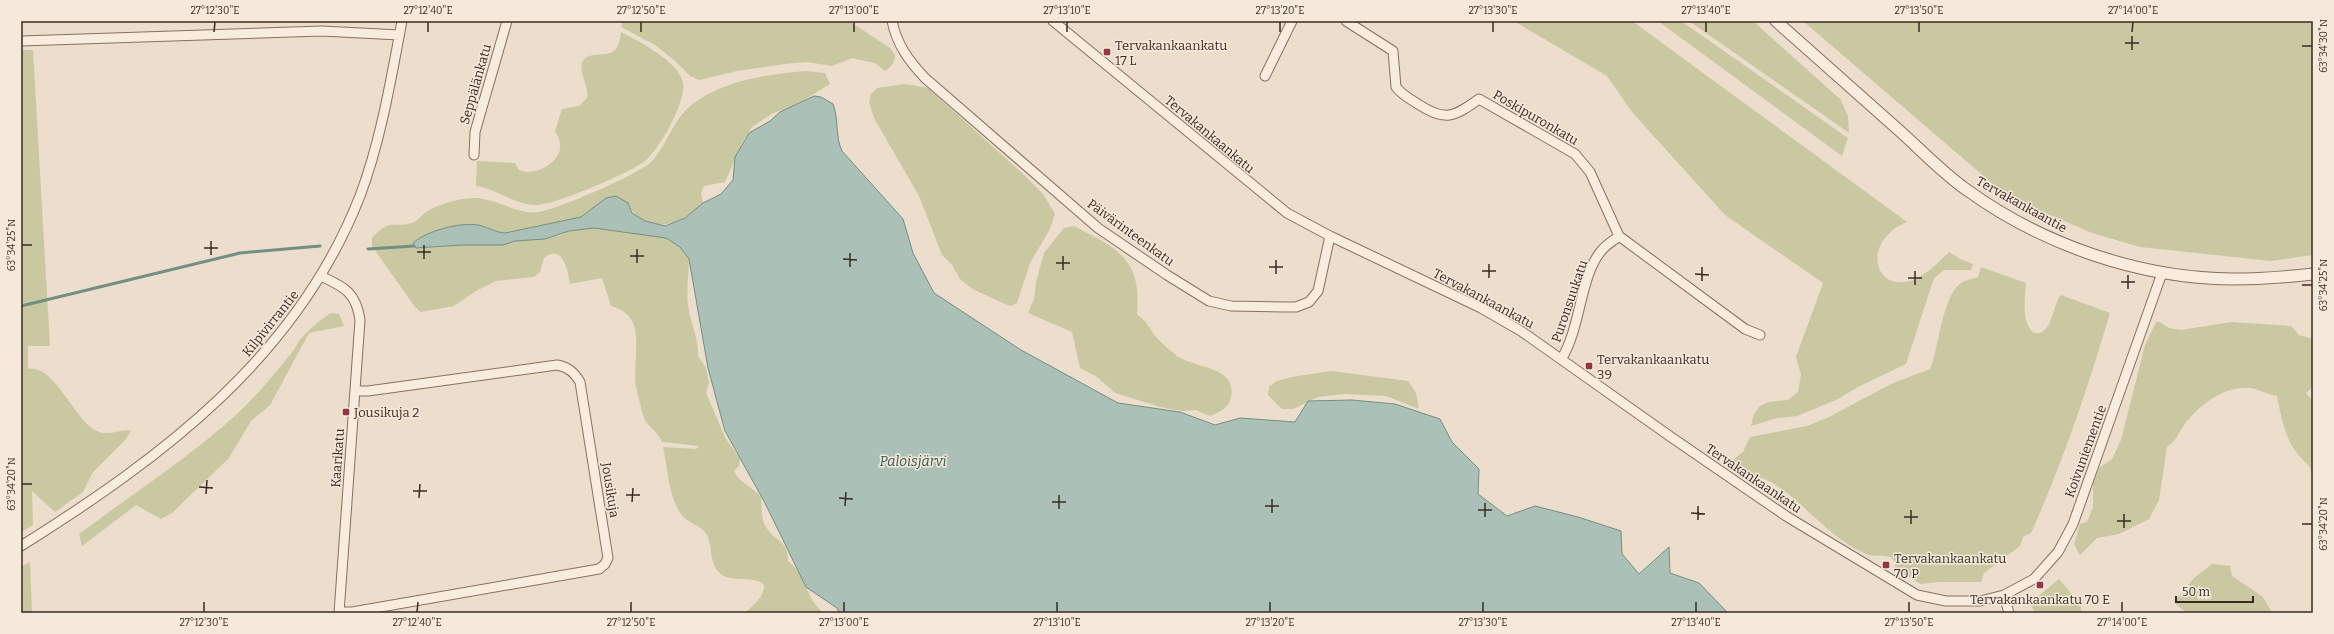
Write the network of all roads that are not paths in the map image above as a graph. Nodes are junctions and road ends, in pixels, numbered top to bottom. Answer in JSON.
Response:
{"nodes":[{"id":1,"x":402,"y":21,"type":"edge"},
{"id":2,"x":506,"y":21,"type":"edge"},
{"id":3,"x":892,"y":21,"type":"edge"},
{"id":4,"x":1053,"y":21,"type":"edge"},
{"id":5,"x":1292,"y":21,"type":"edge"},
{"id":6,"x":1346,"y":21,"type":"edge"},
{"id":7,"x":1776,"y":21,"type":"edge"},
{"id":8,"x":399,"y":35,"type":"junction"},
{"id":9,"x":21,"y":41,"type":"edge"},
{"id":10,"x":1264,"y":76,"type":"dead end"},
{"id":11,"x":474,"y":154,"type":"dead end"},
{"id":12,"x":1330,"y":236,"type":"junction"},
{"id":13,"x":1619,"y":236,"type":"junction"},
{"id":14,"x":2162,"y":273,"type":"junction"},
{"id":15,"x":2313,"y":274,"type":"edge"},
{"id":16,"x":321,"y":276,"type":"junction"},
{"id":17,"x":1760,"y":335,"type":"dead end"},
{"id":18,"x":1562,"y":358,"type":"junction"},
{"id":19,"x":355,"y":390,"type":"junction"},
{"id":20,"x":21,"y":546,"type":"edge"},
{"id":21,"x":2004,"y":595,"type":"junction"},
{"id":22,"x":339,"y":613,"type":"edge"},
{"id":23,"x":2009,"y":613,"type":"edge"}],
"edges":[{"from":1,"to":8,"type":"street","name":"Kilpivirrantie"},
{"from":2,"to":11,"type":"street","name":"Seppälänkatu"},
{"from":3,"to":12,"type":"street","name":"Päivärinteenkatu"},
{"from":4,"to":12,"type":"street","name":"Tervakankaankatu"},
{"from":5,"to":10,"type":"street"},
{"from":6,"to":13,"type":"street","name":"Poskipuronkatu"},
{"from":7,"to":14,"type":"street","name":"Tervakankaantie"},
{"from":8,"to":9,"type":"street"},
{"from":8,"to":16,"type":"street","name":"Kilpivirrantie"},
{"from":12,"to":18,"type":"street","name":"Tervakankaankatu"},
{"from":13,"to":17,"type":"street","name":"Poskipuronkatu"},
{"from":13,"to":18,"type":"street","name":"Puronsuukatu"},
{"from":14,"to":15,"type":"street","name":"Tervakankaantie"},
{"from":14,"to":21,"type":"street","name":"Koivuniementie"},
{"from":16,"to":19,"type":"street","name":"Kaarikatu"},
{"from":16,"to":20,"type":"street","name":"Kilpivirrantie"},
{"from":18,"to":21,"type":"street","name":"Tervakankaankatu"},
{"from":19,"to":22,"type":"street","name":"Kaarikatu"},
{"from":19,"to":22,"type":"street","name":"Jousikuja"},
{"from":21,"to":23,"type":"street"}]}
